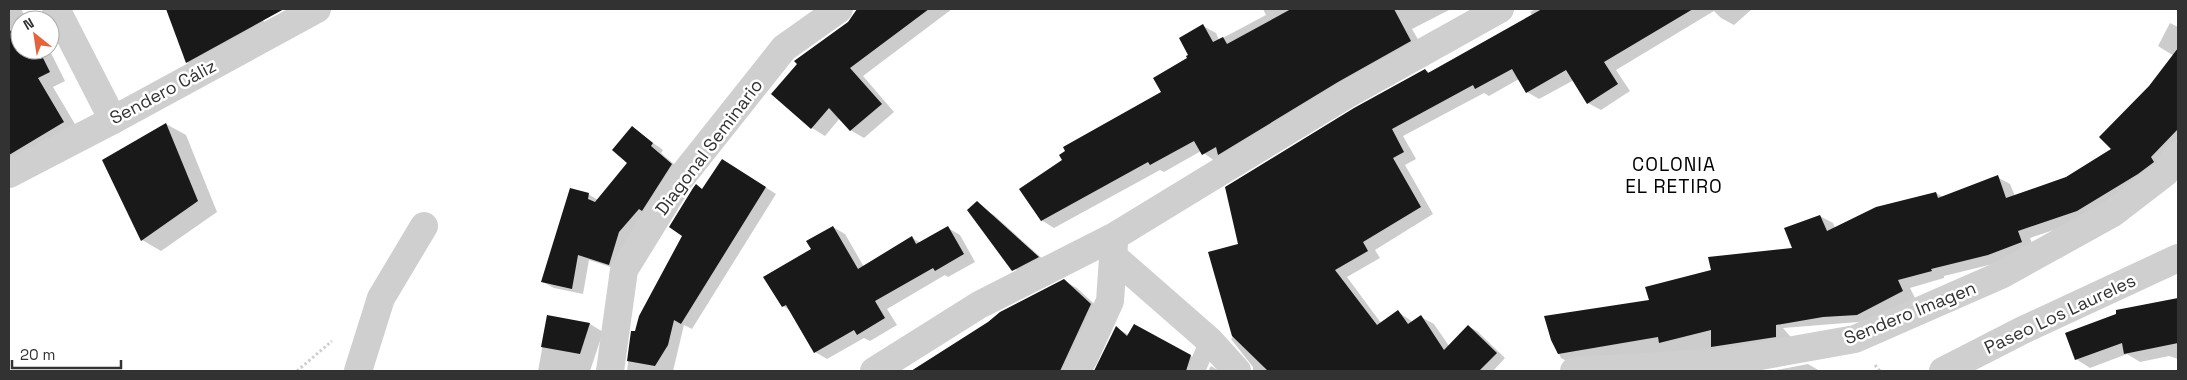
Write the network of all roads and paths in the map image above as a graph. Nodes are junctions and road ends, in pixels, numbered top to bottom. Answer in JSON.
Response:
{"nodes":[{"id":1,"x":56,"y":9,"type":"edge"},
{"id":2,"x":317,"y":9,"type":"edge"},
{"id":3,"x":839,"y":9,"type":"edge"},
{"id":4,"x":1500,"y":9,"type":"edge"},
{"id":5,"x":114,"y":120,"type":"junction"},
{"id":6,"x":2178,"y":155,"type":"edge"},
{"id":7,"x":9,"y":174,"type":"edge"},
{"id":8,"x":424,"y":226,"type":"dead end"},
{"id":9,"x":1114,"y":247,"type":"junction"},
{"id":10,"x":2178,"y":258,"type":"edge"},
{"id":11,"x":1209,"y":340,"type":"junction"},
{"id":12,"x":358,"y":371,"type":"edge"},
{"id":13,"x":610,"y":371,"type":"edge"},
{"id":14,"x":874,"y":371,"type":"edge"},
{"id":15,"x":1076,"y":371,"type":"edge"},
{"id":16,"x":1196,"y":371,"type":"edge"},
{"id":17,"x":1237,"y":371,"type":"edge"},
{"id":18,"x":1574,"y":371,"type":"edge"},
{"id":19,"x":1943,"y":371,"type":"edge"}],
"edges":[{"from":1,"to":5,"type":"street"},
{"from":2,"to":5,"type":"street","name":"Sendero Cáliz"},
{"from":3,"to":13,"type":"street","name":"Diagonal Seminario"},
{"from":4,"to":9,"type":"street"},
{"from":5,"to":7,"type":"street","name":"Sendero Cáliz"},
{"from":6,"to":18,"type":"street","name":"Sendero Imagen"},
{"from":8,"to":12,"type":"street"},
{"from":9,"to":11,"type":"street"},
{"from":9,"to":14,"type":"street"},
{"from":9,"to":15,"type":"street"},
{"from":10,"to":19,"type":"street","name":"Paseo Los Laureles"},
{"from":11,"to":16,"type":"lane"},
{"from":11,"to":17,"type":"street"}]}
